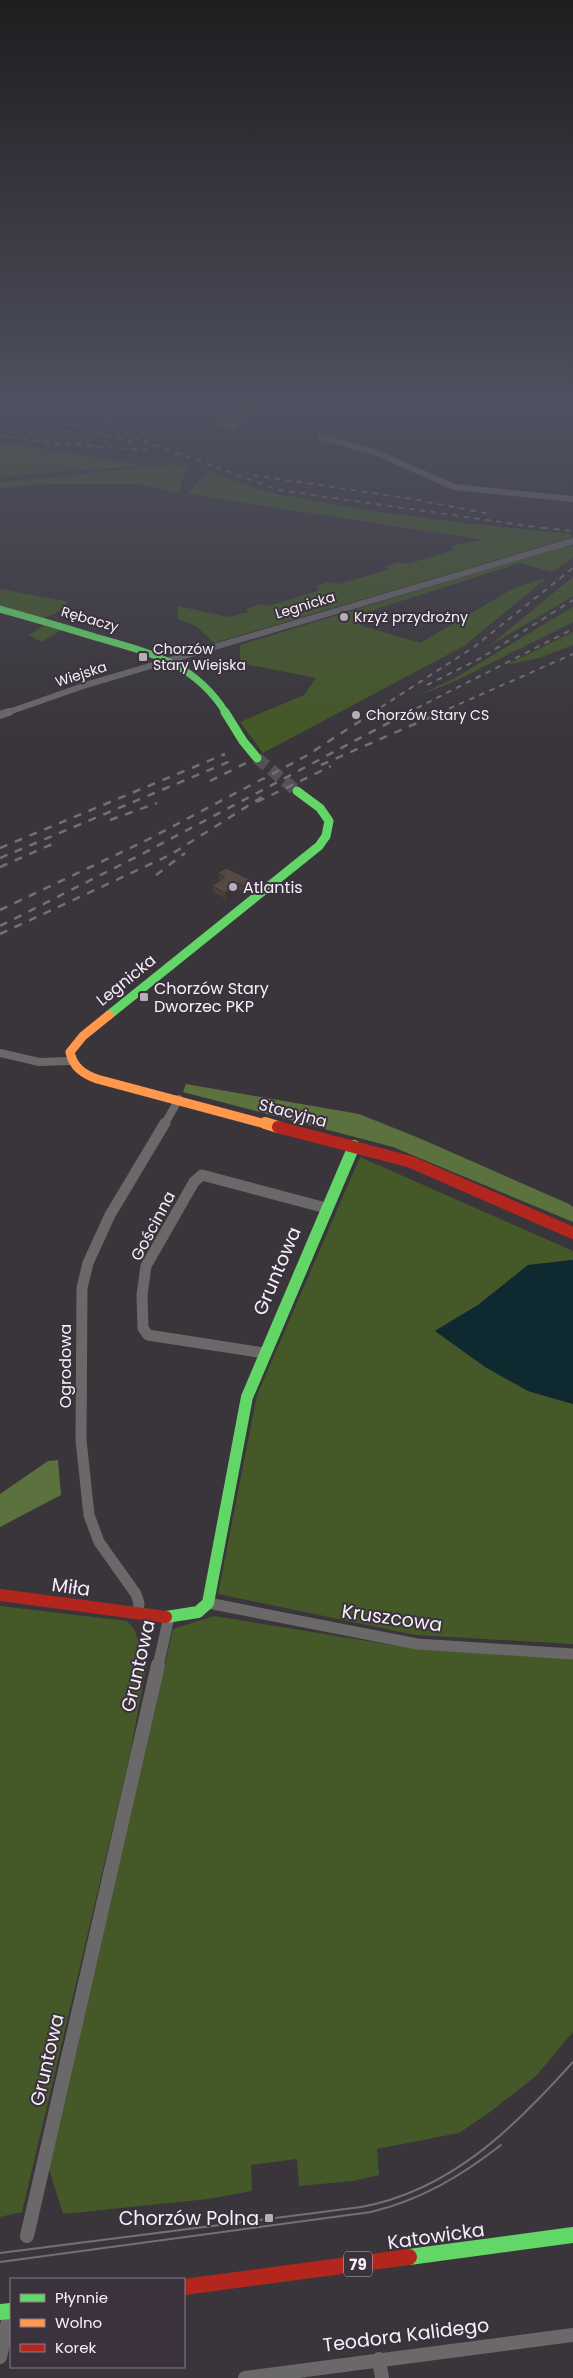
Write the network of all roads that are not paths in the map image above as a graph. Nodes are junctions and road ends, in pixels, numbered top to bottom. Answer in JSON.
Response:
{"nodes":[{"id":1,"x":573,"y":541,"type":"edge"},
{"id":2,"x":0,"y":609,"type":"edge"},
{"id":3,"x":171,"y":661,"type":"junction"},
{"id":4,"x":0,"y":715,"type":"edge"},
{"id":5,"x":257,"y":758,"type":"tunnel mouth"},
{"id":6,"x":297,"y":791,"type":"tunnel mouth"},
{"id":7,"x":0,"y":1053,"type":"edge"},
{"id":8,"x":71,"y":1061,"type":"junction"},
{"id":9,"x":179,"y":1099,"type":"junction"},
{"id":10,"x":354,"y":1146,"type":"junction"},
{"id":11,"x":326,"y":1208,"type":"junction"},
{"id":12,"x":573,"y":1233,"type":"edge"},
{"id":13,"x":264,"y":1353,"type":"junction"},
{"id":14,"x":0,"y":1595,"type":"edge"},
{"id":15,"x":208,"y":1603,"type":"junction"},
{"id":16,"x":138,"y":1612,"type":"junction"},
{"id":17,"x":169,"y":1617,"type":"junction"},
{"id":18,"x":573,"y":1654,"type":"edge"},
{"id":19,"x":573,"y":2235,"type":"edge"},
{"id":20,"x":28,"y":2236,"type":"dead end"},
{"id":21,"x":185,"y":2287,"type":"edge"},
{"id":22,"x":7,"y":2311,"type":"edge"},
{"id":23,"x":573,"y":2335,"type":"edge"},
{"id":24,"x":0,"y":2357,"type":"edge"},
{"id":25,"x":380,"y":2359,"type":"junction"},
{"id":26,"x":245,"y":2378,"type":"edge"},
{"id":27,"x":382,"y":2378,"type":"edge"}],
"edges":[{"from":1,"to":3,"type":"street","name":"Legnicka"},
{"from":2,"to":3,"type":"street","name":"Rębaczy"},
{"from":3,"to":4,"type":"street","name":"Wiejska"},
{"from":3,"to":5,"type":"street"},
{"from":6,"to":8,"type":"street","name":"Legnicka"},
{"from":7,"to":8,"type":"street"},
{"from":8,"to":9,"type":"street","name":"Stacyjna"},
{"from":9,"to":10,"type":"street","name":"Stacyjna"},
{"from":9,"to":16,"type":"street","name":"Ogrodowa"},
{"from":10,"to":11,"type":"street","name":"Gruntowa"},
{"from":10,"to":12,"type":"street","name":"Stacyjna"},
{"from":11,"to":13,"type":"street","name":"Gruntowa"},
{"from":11,"to":13,"type":"street","name":"Gościnna"},
{"from":13,"to":15,"type":"street","name":"Gruntowa"},
{"from":14,"to":16,"type":"street","name":"Miła"},
{"from":15,"to":17,"type":"street","name":"Gruntowa"},
{"from":15,"to":18,"type":"street","name":"Kruszcowa"},
{"from":16,"to":17,"type":"street"},
{"from":17,"to":20,"type":"street","name":"Gruntowa"},
{"from":19,"to":21,"type":"street","name":"Katowicka","number":"79"},
{"from":22,"to":24,"type":"street"},
{"from":23,"to":25,"type":"street","name":"Teodora Kalidego"},
{"from":25,"to":26,"type":"street","name":"Teodora Kalidego"},
{"from":25,"to":27,"type":"street"}]}
